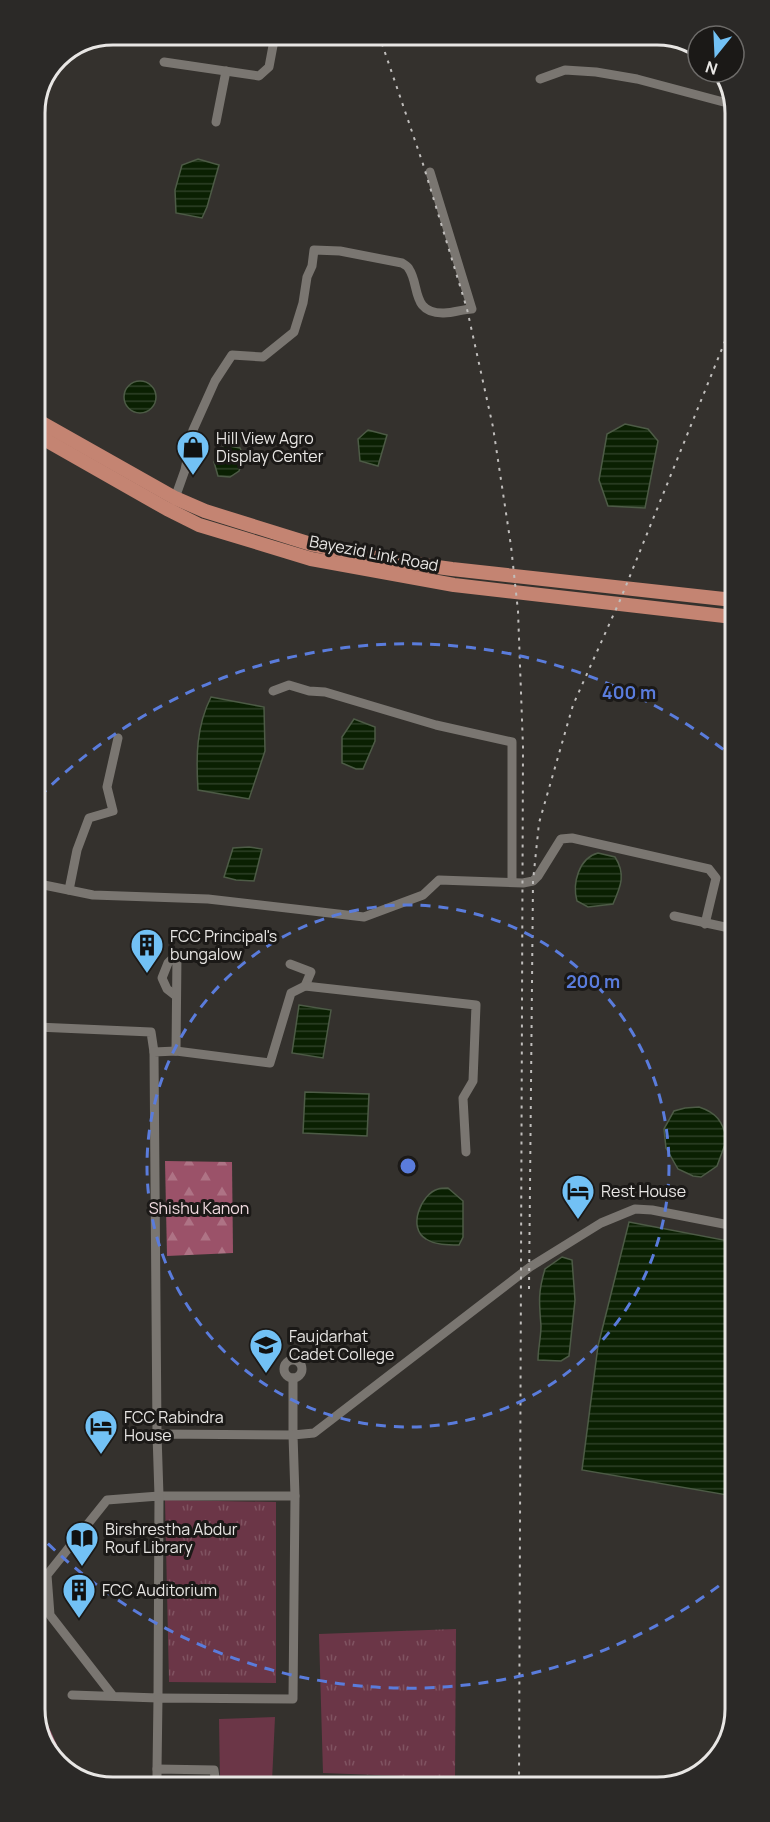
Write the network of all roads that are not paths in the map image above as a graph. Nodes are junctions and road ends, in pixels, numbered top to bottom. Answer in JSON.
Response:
{"nodes":[{"id":1,"x":273,"y":45,"type":"edge"},
{"id":2,"x":164,"y":62,"type":"dead end"},
{"id":3,"x":226,"y":71,"type":"junction"},
{"id":4,"x":540,"y":79,"type":"dead end"},
{"id":5,"x":723,"y":102,"type":"edge"},
{"id":6,"x":216,"y":122,"type":"dead end"},
{"id":7,"x":430,"y":172,"type":"dead end"},
{"id":8,"x":45,"y":425,"type":"edge"},
{"id":9,"x":45,"y":440,"type":"edge"},
{"id":10,"x":174,"y":498,"type":"junction"},
{"id":11,"x":312,"y":552,"type":"junction"},
{"id":12,"x":725,"y":599,"type":"edge"},
{"id":13,"x":725,"y":616,"type":"edge"},
{"id":14,"x":273,"y":691,"type":"dead end"},
{"id":15,"x":118,"y":738,"type":"dead end"},
{"id":16,"x":512,"y":882,"type":"junction"},
{"id":17,"x":45,"y":885,"type":"edge"},
{"id":18,"x":69,"y":890,"type":"junction"},
{"id":19,"x":674,"y":916,"type":"dead end"},
{"id":20,"x":705,"y":924,"type":"junction"},
{"id":21,"x":725,"y":927,"type":"edge"},
{"id":22,"x":290,"y":964,"type":"dead end"},
{"id":23,"x":305,"y":986,"type":"junction"},
{"id":24,"x":176,"y":996,"type":"dead end"},
{"id":25,"x":45,"y":1027,"type":"edge"},
{"id":26,"x":176,"y":1051,"type":"junction"},
{"id":27,"x":154,"y":1052,"type":"junction"},
{"id":28,"x":466,"y":1152,"type":"dead end"},
{"id":29,"x":725,"y":1224,"type":"edge"},
{"id":30,"x":293,"y":1378,"type":"dead end"},
{"id":31,"x":157,"y":1434,"type":"junction"},
{"id":32,"x":293,"y":1434,"type":"junction"},
{"id":33,"x":159,"y":1496,"type":"junction"},
{"id":34,"x":295,"y":1496,"type":"junction"},
{"id":35,"x":72,"y":1695,"type":"dead end"},
{"id":36,"x":113,"y":1696,"type":"junction"},
{"id":37,"x":158,"y":1698,"type":"junction"},
{"id":38,"x":157,"y":1769,"type":"junction"},
{"id":39,"x":157,"y":1777,"type":"edge"},
{"id":40,"x":215,"y":1777,"type":"edge"}],
"edges":[{"from":1,"to":3,"type":"street"},
{"from":2,"to":3,"type":"street"},
{"from":3,"to":6,"type":"street"},
{"from":4,"to":5,"type":"street"},
{"from":7,"to":10,"type":"street"},
{"from":8,"to":10,"type":"main road","name":"Bayezid Link Road"},
{"from":9,"to":11,"type":"main road","name":"Bayezid Link Road"},
{"from":10,"to":11,"type":"main road","name":"Bayezid Link Road"},
{"from":11,"to":12,"type":"main road","name":"Bayezid Link Road"},
{"from":11,"to":13,"type":"main road","name":"Bayezid Link Road"},
{"from":14,"to":16,"type":"street"},
{"from":15,"to":18,"type":"street"},
{"from":16,"to":18,"type":"street"},
{"from":16,"to":20,"type":"street"},
{"from":17,"to":18,"type":"street"},
{"from":19,"to":20,"type":"street"},
{"from":20,"to":21,"type":"street"},
{"from":22,"to":23,"type":"street"},
{"from":23,"to":26,"type":"street"},
{"from":23,"to":28,"type":"street"},
{"from":24,"to":26,"type":"street"},
{"from":25,"to":27,"type":"street"},
{"from":26,"to":27,"type":"street"},
{"from":27,"to":31,"type":"street"},
{"from":29,"to":32,"type":"street"},
{"from":30,"to":32,"type":"street"},
{"from":31,"to":32,"type":"street"},
{"from":31,"to":33,"type":"street"},
{"from":32,"to":34,"type":"street"},
{"from":33,"to":34,"type":"street"},
{"from":33,"to":36,"type":"street"},
{"from":33,"to":37,"type":"street"},
{"from":34,"to":37,"type":"street"},
{"from":35,"to":36,"type":"street"},
{"from":36,"to":37,"type":"street"},
{"from":37,"to":38,"type":"street"},
{"from":38,"to":39,"type":"street"},
{"from":38,"to":40,"type":"street"}]}
